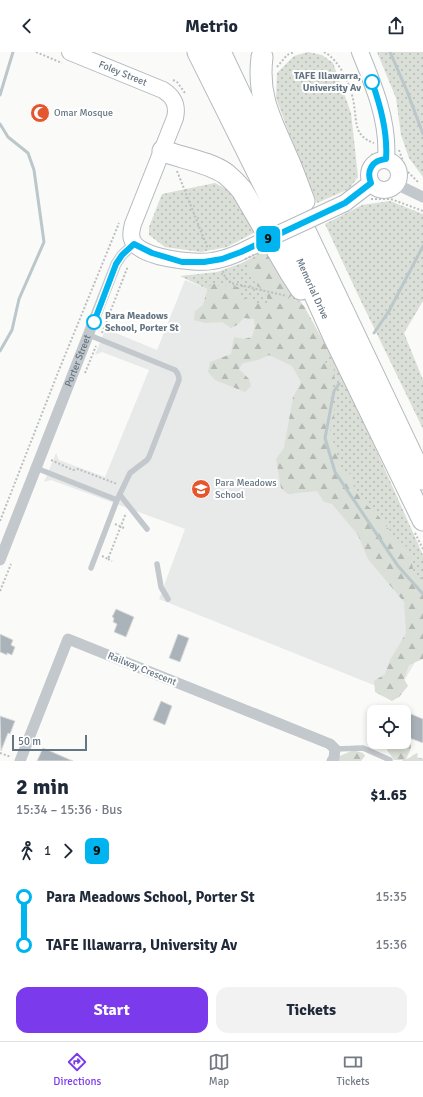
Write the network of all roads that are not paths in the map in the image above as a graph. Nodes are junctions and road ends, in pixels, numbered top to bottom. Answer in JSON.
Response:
{"nodes":[{"id":1,"x":348,"y":52,"type":"edge"},
{"id":2,"x":360,"y":52,"type":"edge"},
{"id":3,"x":205,"y":54,"type":"edge"},
{"id":4,"x":265,"y":56,"type":"edge"},
{"id":5,"x":67,"y":58,"type":"edge"},
{"id":6,"x":376,"y":94,"type":"junction"},
{"id":7,"x":383,"y":150,"type":"junction"},
{"id":8,"x":162,"y":151,"type":"junction"},
{"id":9,"x":366,"y":179,"type":"junction"},
{"id":10,"x":396,"y":184,"type":"junction"},
{"id":11,"x":423,"y":197,"type":"edge"},
{"id":12,"x":134,"y":244,"type":"junction"},
{"id":13,"x":343,"y":333,"type":"junction"},
{"id":14,"x":89,"y":335,"type":"junction"},
{"id":15,"x":36,"y":468,"type":"junction"},
{"id":16,"x":423,"y":479,"type":"edge"},
{"id":17,"x":118,"y":498,"type":"junction"},
{"id":18,"x":418,"y":524,"type":"edge"},
{"id":19,"x":147,"y":529,"type":"dead end"},
{"id":20,"x":0,"y":560,"type":"edge"},
{"id":21,"x":157,"y":564,"type":"dead end"},
{"id":22,"x":91,"y":568,"type":"dead end"},
{"id":23,"x":168,"y":599,"type":"dead end"},
{"id":24,"x":335,"y":749,"type":"junction"},
{"id":25,"x":390,"y":760,"type":"dead end"},
{"id":26,"x":20,"y":761,"type":"edge"},
{"id":27,"x":332,"y":761,"type":"edge"}],
"edges":[{"from":1,"to":6,"type":"main road"},
{"from":2,"to":6,"type":"main road"},
{"from":3,"to":13,"type":"highway","name":"Memorial Drive"},
{"from":4,"to":13,"type":"highway"},
{"from":5,"to":8,"type":"main road","name":"Foley Street"},
{"from":6,"to":7,"type":"main road"},
{"from":7,"to":9,"type":"main road"},
{"from":7,"to":10,"type":"main road"},
{"from":8,"to":12,"type":"main road"},
{"from":8,"to":13,"type":"highway"},
{"from":9,"to":10,"type":"main road"},
{"from":9,"to":12,"type":"main road","bridge":true},
{"from":10,"to":11,"type":"street"},
{"from":12,"to":14,"type":"street","name":"Porter Street"},
{"from":13,"to":16,"type":"highway","name":"Memorial Drive"},
{"from":13,"to":18,"type":"highway","name":"Memorial Drive"},
{"from":14,"to":15,"type":"street","name":"Porter Street"},
{"from":14,"to":17,"type":"lane"},
{"from":15,"to":17,"type":"lane"},
{"from":15,"to":20,"type":"street","name":"Porter Street"},
{"from":17,"to":19,"type":"lane"},
{"from":17,"to":22,"type":"lane"},
{"from":21,"to":23,"type":"lane"},
{"from":24,"to":25,"type":"lane"},
{"from":24,"to":26,"type":"street","name":"Railway Crescent"},
{"from":24,"to":27,"type":"street"}]}
